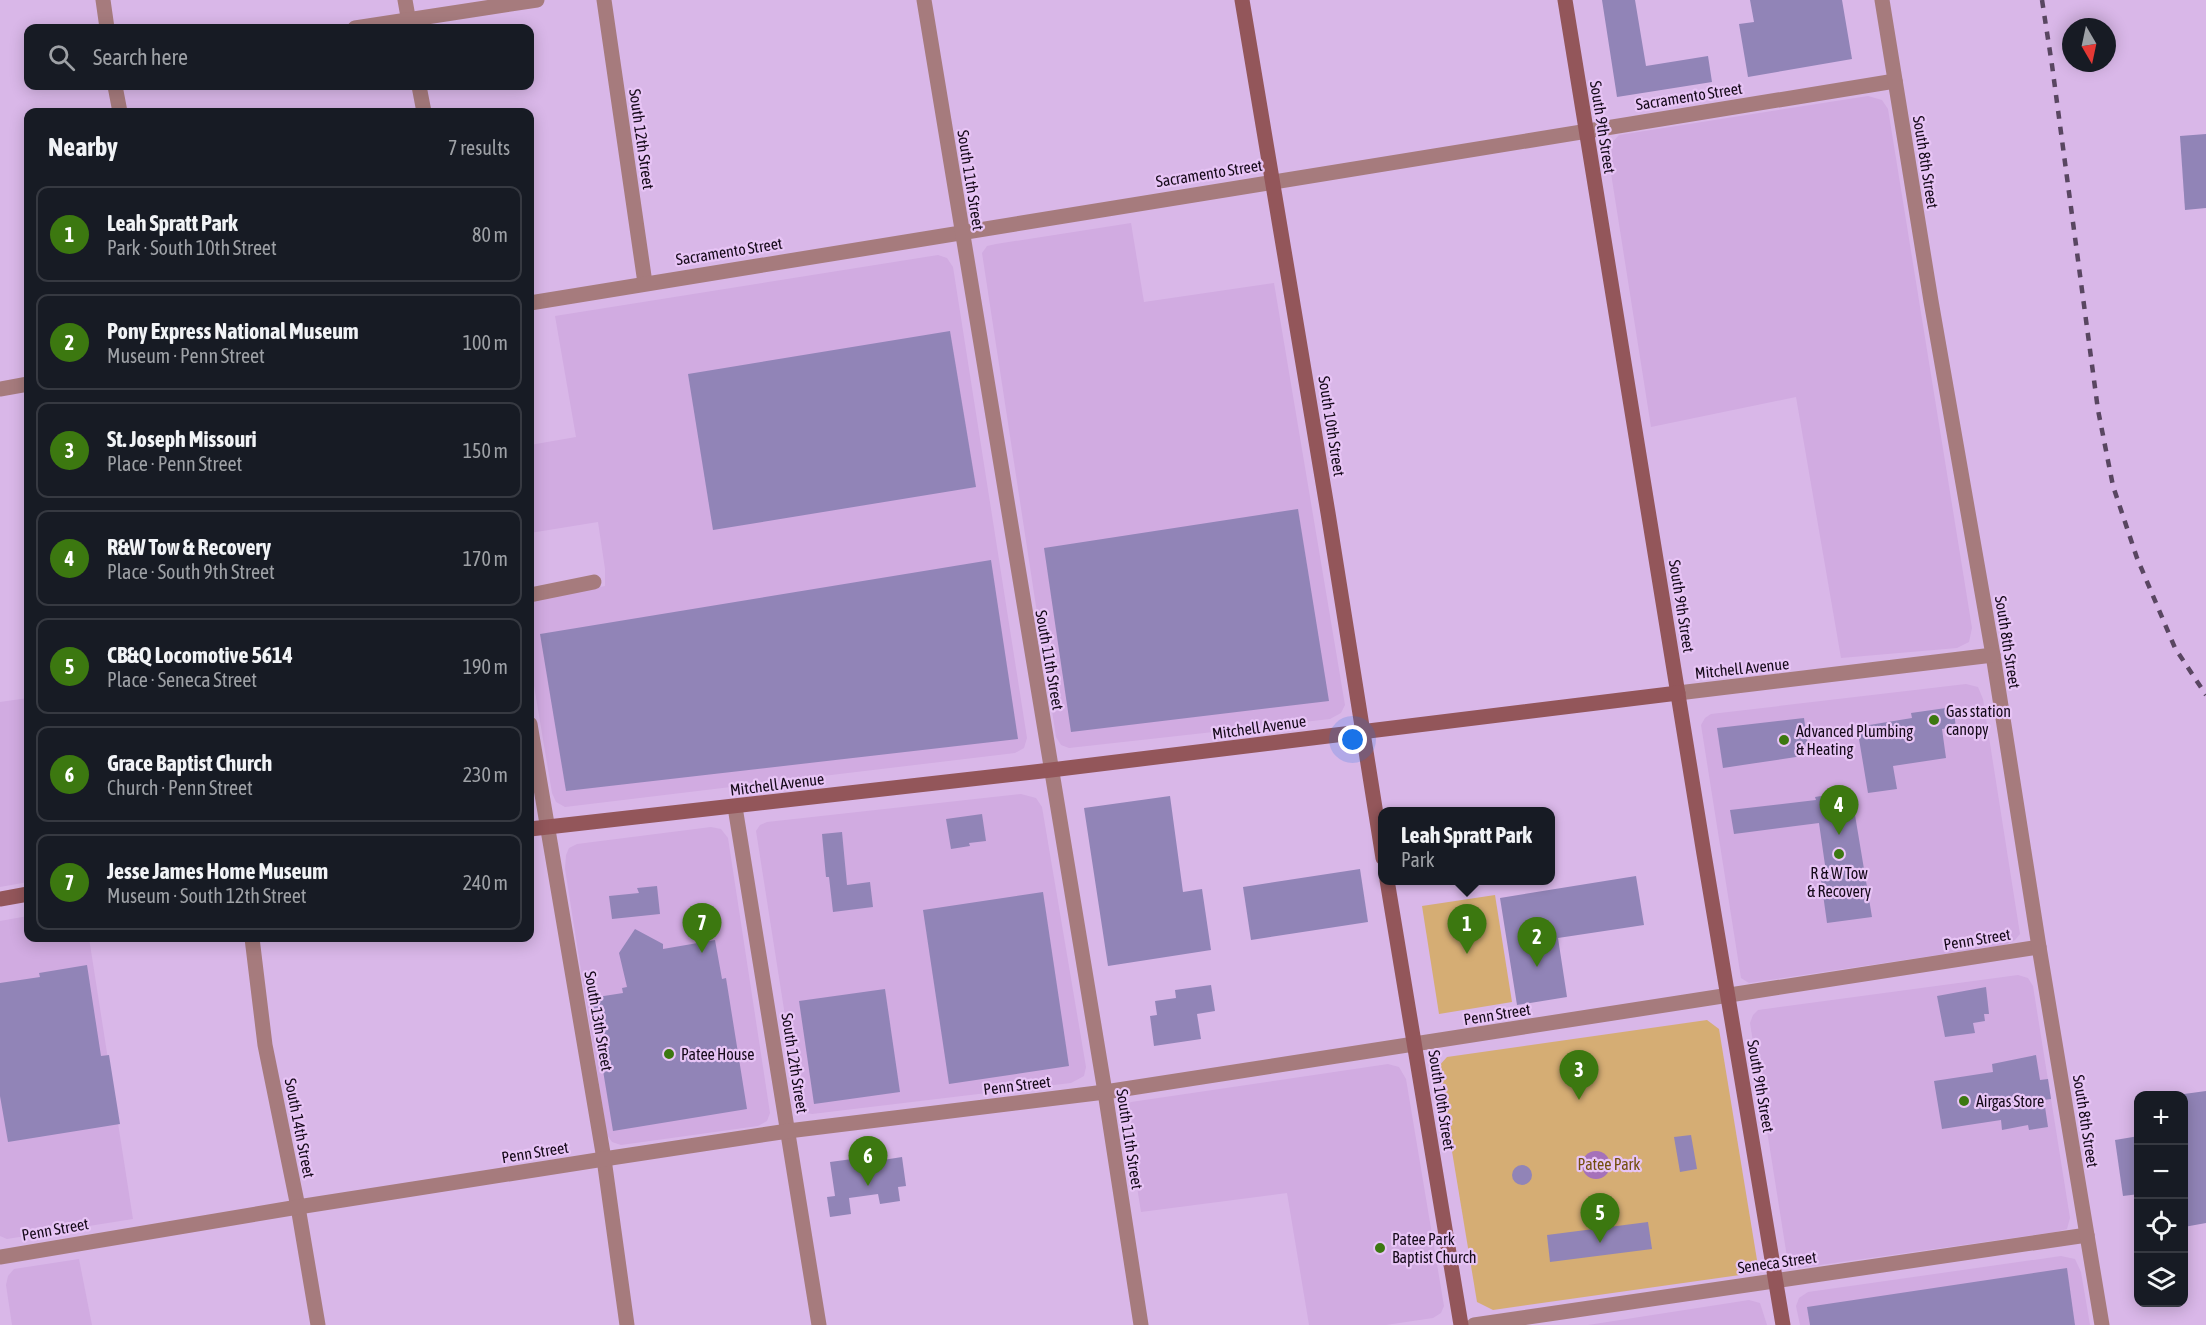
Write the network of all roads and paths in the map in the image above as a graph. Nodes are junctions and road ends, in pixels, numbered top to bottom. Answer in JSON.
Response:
{"nodes":[{"id":1,"x":103,"y":0,"type":"edge"},
{"id":2,"x":405,"y":0,"type":"edge"},
{"id":3,"x":537,"y":0,"type":"edge"},
{"id":4,"x":604,"y":0,"type":"edge"},
{"id":5,"x":924,"y":0,"type":"edge"},
{"id":6,"x":1242,"y":0,"type":"edge"},
{"id":7,"x":1565,"y":0,"type":"edge"},
{"id":8,"x":1882,"y":0,"type":"edge"},
{"id":9,"x":106,"y":24,"type":"edge"},
{"id":10,"x":409,"y":24,"type":"edge"},
{"id":11,"x":1894,"y":81,"type":"junction"},
{"id":12,"x":116,"y":90,"type":"edge"},
{"id":13,"x":420,"y":90,"type":"edge"},
{"id":14,"x":119,"y":108,"type":"edge"},
{"id":15,"x":423,"y":108,"type":"edge"},
{"id":16,"x":1586,"y":131,"type":"junction"},
{"id":17,"x":1273,"y":181,"type":"junction"},
{"id":18,"x":962,"y":231,"type":"junction"},
{"id":19,"x":645,"y":283,"type":"junction"},
{"id":20,"x":534,"y":302,"type":"edge"},
{"id":21,"x":24,"y":385,"type":"edge"},
{"id":22,"x":0,"y":389,"type":"edge"},
{"id":23,"x":594,"y":582,"type":"dead end"},
{"id":24,"x":534,"y":594,"type":"edge"},
{"id":25,"x":1993,"y":655,"type":"junction"},
{"id":26,"x":1678,"y":693,"type":"junction"},
{"id":27,"x":1363,"y":731,"type":"junction"},
{"id":28,"x":534,"y":748,"type":"edge"},
{"id":29,"x":1051,"y":770,"type":"junction"},
{"id":30,"x":735,"y":807,"type":"junction"},
{"id":31,"x":1378,"y":826,"type":"edge"},
{"id":32,"x":547,"y":827,"type":"junction"},
{"id":33,"x":534,"y":829,"type":"edge"},
{"id":34,"x":1388,"y":885,"type":"edge"},
{"id":35,"x":24,"y":895,"type":"edge"},
{"id":36,"x":0,"y":899,"type":"edge"},
{"id":37,"x":252,"y":942,"type":"edge"},
{"id":38,"x":2038,"y":947,"type":"junction"},
{"id":39,"x":1728,"y":996,"type":"junction"},
{"id":40,"x":1414,"y":1045,"type":"junction"},
{"id":41,"x":1105,"y":1092,"type":"junction"},
{"id":42,"x":788,"y":1131,"type":"junction"},
{"id":43,"x":604,"y":1159,"type":"junction"},
{"id":44,"x":298,"y":1207,"type":"junction"},
{"id":45,"x":2087,"y":1235,"type":"junction"},
{"id":46,"x":0,"y":1257,"type":"edge"},
{"id":47,"x":1776,"y":1280,"type":"junction"},
{"id":48,"x":318,"y":1325,"type":"edge"},
{"id":49,"x":627,"y":1325,"type":"edge"},
{"id":50,"x":819,"y":1325,"type":"edge"},
{"id":51,"x":1141,"y":1325,"type":"edge"},
{"id":52,"x":1461,"y":1325,"type":"edge"},
{"id":53,"x":1474,"y":1325,"type":"edge"},
{"id":54,"x":1784,"y":1325,"type":"edge"},
{"id":55,"x":2102,"y":1325,"type":"edge"}],
"edges":[{"from":1,"to":9,"type":"street"},
{"from":2,"to":10,"type":"street"},
{"from":3,"to":10,"type":"street"},
{"from":4,"to":19,"type":"street","name":"South 12th Street"},
{"from":5,"to":18,"type":"street","name":"South 11th Street"},
{"from":6,"to":17,"type":"main road","name":"South 10th Street"},
{"from":7,"to":16,"type":"main road","name":"South 9th Street"},
{"from":8,"to":11,"type":"street","name":"South 8th Street"},
{"from":11,"to":16,"type":"street","name":"Sacramento Street"},
{"from":11,"to":25,"type":"street","name":"South 8th Street"},
{"from":12,"to":14,"type":"street"},
{"from":13,"to":15,"type":"street"},
{"from":16,"to":17,"type":"street","name":"Sacramento Street"},
{"from":16,"to":26,"type":"main road","name":"South 9th Street"},
{"from":17,"to":18,"type":"street","name":"Sacramento Street"},
{"from":17,"to":27,"type":"main road","name":"South 10th Street"},
{"from":18,"to":19,"type":"street","name":"Sacramento Street"},
{"from":18,"to":29,"type":"street","name":"South 11th Street"},
{"from":19,"to":20,"type":"street","name":"Sacramento Street"},
{"from":21,"to":22,"type":"street"},
{"from":23,"to":24,"type":"street"},
{"from":25,"to":26,"type":"street","name":"Mitchell Avenue"},
{"from":25,"to":38,"type":"street","name":"South 8th Street"},
{"from":26,"to":27,"type":"main road","name":"Mitchell Avenue"},
{"from":26,"to":39,"type":"main road","name":"South 9th Street"},
{"from":27,"to":29,"type":"main road","name":"Mitchell Avenue"},
{"from":27,"to":31,"type":"main road","name":"South 10th Street"},
{"from":28,"to":32,"type":"street","name":"South 13th Street"},
{"from":29,"to":30,"type":"main road","name":"Mitchell Avenue"},
{"from":29,"to":41,"type":"street","name":"South 11th Street"},
{"from":30,"to":32,"type":"main road","name":"Mitchell Avenue"},
{"from":30,"to":42,"type":"street","name":"South 12th Street"},
{"from":32,"to":33,"type":"main road","name":"Mitchell Avenue"},
{"from":32,"to":43,"type":"street","name":"South 13th Street"},
{"from":34,"to":40,"type":"main road","name":"South 10th Street"},
{"from":35,"to":36,"type":"main road"},
{"from":37,"to":44,"type":"street","name":"South 14th Street"},
{"from":38,"to":39,"type":"street","name":"Penn Street"},
{"from":38,"to":45,"type":"street","name":"South 8th Street"},
{"from":39,"to":40,"type":"street","name":"Penn Street"},
{"from":39,"to":47,"type":"main road","name":"South 9th Street"},
{"from":40,"to":41,"type":"street","name":"Penn Street"},
{"from":40,"to":52,"type":"main road","name":"South 10th Street"},
{"from":41,"to":42,"type":"street","name":"Penn Street"},
{"from":41,"to":51,"type":"street","name":"South 11th Street"},
{"from":42,"to":43,"type":"street","name":"Penn Street"},
{"from":42,"to":50,"type":"street","name":"South 12th Street"},
{"from":43,"to":44,"type":"street","name":"Penn Street"},
{"from":43,"to":49,"type":"street","name":"South 13th Street"},
{"from":44,"to":46,"type":"street","name":"Penn Street"},
{"from":44,"to":48,"type":"street","name":"South 14th Street"},
{"from":45,"to":47,"type":"street","name":"Seneca Street"},
{"from":45,"to":55,"type":"street","name":"South 8th Street"},
{"from":47,"to":53,"type":"street","name":"Seneca Street"},
{"from":47,"to":54,"type":"main road","name":"South 9th Street"}]}
